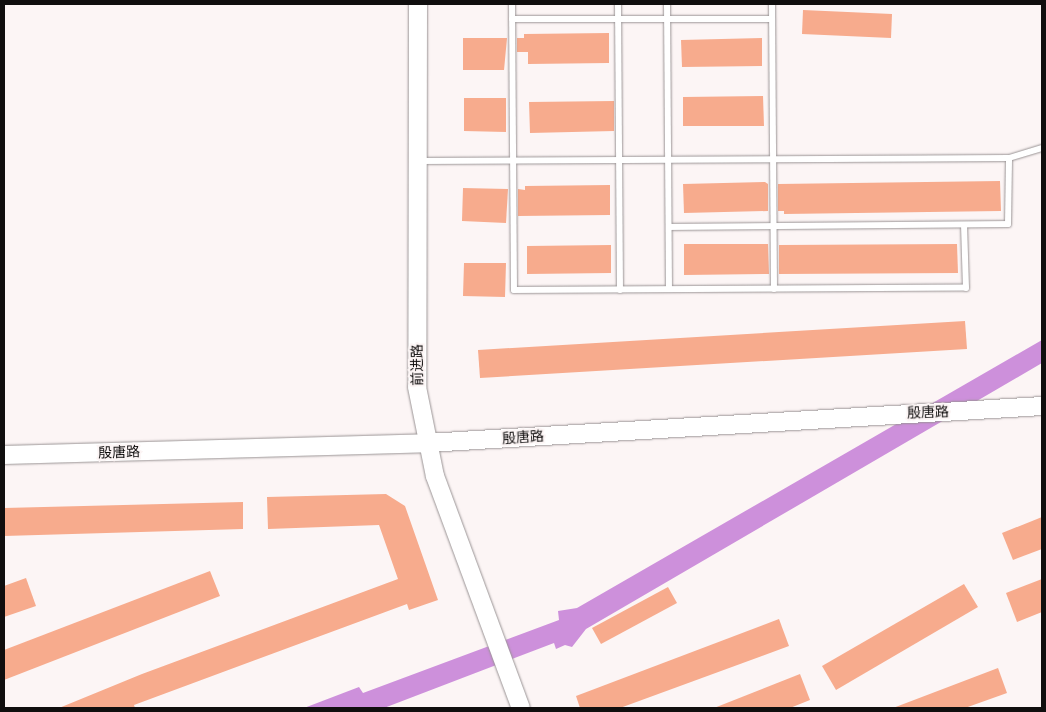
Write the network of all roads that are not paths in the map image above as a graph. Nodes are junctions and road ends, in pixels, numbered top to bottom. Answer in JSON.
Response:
{"nodes":[{"id":1,"x":418,"y":4,"type":"edge"},
{"id":2,"x":512,"y":4,"type":"edge"},
{"id":3,"x":618,"y":4,"type":"edge"},
{"id":4,"x":667,"y":4,"type":"edge"},
{"id":5,"x":772,"y":4,"type":"edge"},
{"id":6,"x":618,"y":19,"type":"junction"},
{"id":7,"x":667,"y":19,"type":"junction"},
{"id":8,"x":772,"y":19,"type":"junction"},
{"id":9,"x":512,"y":20,"type":"junction"},
{"id":10,"x":1042,"y":148,"type":"edge"},
{"id":11,"x":1009,"y":158,"type":"junction"},
{"id":12,"x":772,"y":159,"type":"junction"},
{"id":13,"x":619,"y":160,"type":"junction"},
{"id":14,"x":668,"y":160,"type":"junction"},
{"id":15,"x":416,"y":161,"type":"junction"},
{"id":16,"x":512,"y":161,"type":"junction"},
{"id":17,"x":964,"y":225,"type":"junction"},
{"id":18,"x":773,"y":226,"type":"junction"},
{"id":19,"x":669,"y":227,"type":"junction"},
{"id":20,"x":774,"y":288,"type":"junction"},
{"id":21,"x":668,"y":289,"type":"junction"},
{"id":22,"x":620,"y":290,"type":"junction"},
{"id":23,"x":1042,"y":406,"type":"edge"},
{"id":24,"x":427,"y":443,"type":"junction"},
{"id":25,"x":4,"y":455,"type":"edge"},
{"id":26,"x":521,"y":708,"type":"edge"}],
"edges":[{"from":1,"to":15,"type":"street","name":"前进路"},
{"from":2,"to":9,"type":"lane"},
{"from":3,"to":6,"type":"lane"},
{"from":4,"to":7,"type":"lane"},
{"from":5,"to":8,"type":"lane"},
{"from":6,"to":7,"type":"lane"},
{"from":6,"to":9,"type":"lane"},
{"from":6,"to":13,"type":"lane"},
{"from":7,"to":8,"type":"lane"},
{"from":7,"to":14,"type":"lane"},
{"from":8,"to":12,"type":"lane"},
{"from":9,"to":16,"type":"lane"},
{"from":10,"to":11,"type":"lane"},
{"from":11,"to":12,"type":"lane"},
{"from":11,"to":17,"type":"lane"},
{"from":12,"to":14,"type":"lane"},
{"from":12,"to":18,"type":"lane"},
{"from":13,"to":14,"type":"lane"},
{"from":13,"to":16,"type":"lane"},
{"from":13,"to":22,"type":"lane"},
{"from":14,"to":19,"type":"lane"},
{"from":15,"to":16,"type":"lane"},
{"from":15,"to":24,"type":"street","name":"前进路"},
{"from":16,"to":22,"type":"lane"},
{"from":17,"to":18,"type":"lane"},
{"from":17,"to":20,"type":"lane"},
{"from":18,"to":19,"type":"lane"},
{"from":18,"to":20,"type":"lane"},
{"from":19,"to":21,"type":"lane"},
{"from":20,"to":21,"type":"lane"},
{"from":21,"to":22,"type":"lane"},
{"from":23,"to":24,"type":"street","name":"殷唐路"},
{"from":24,"to":25,"type":"street","name":"殷唐路"},
{"from":24,"to":26,"type":"street","name":"前进路"}]}
